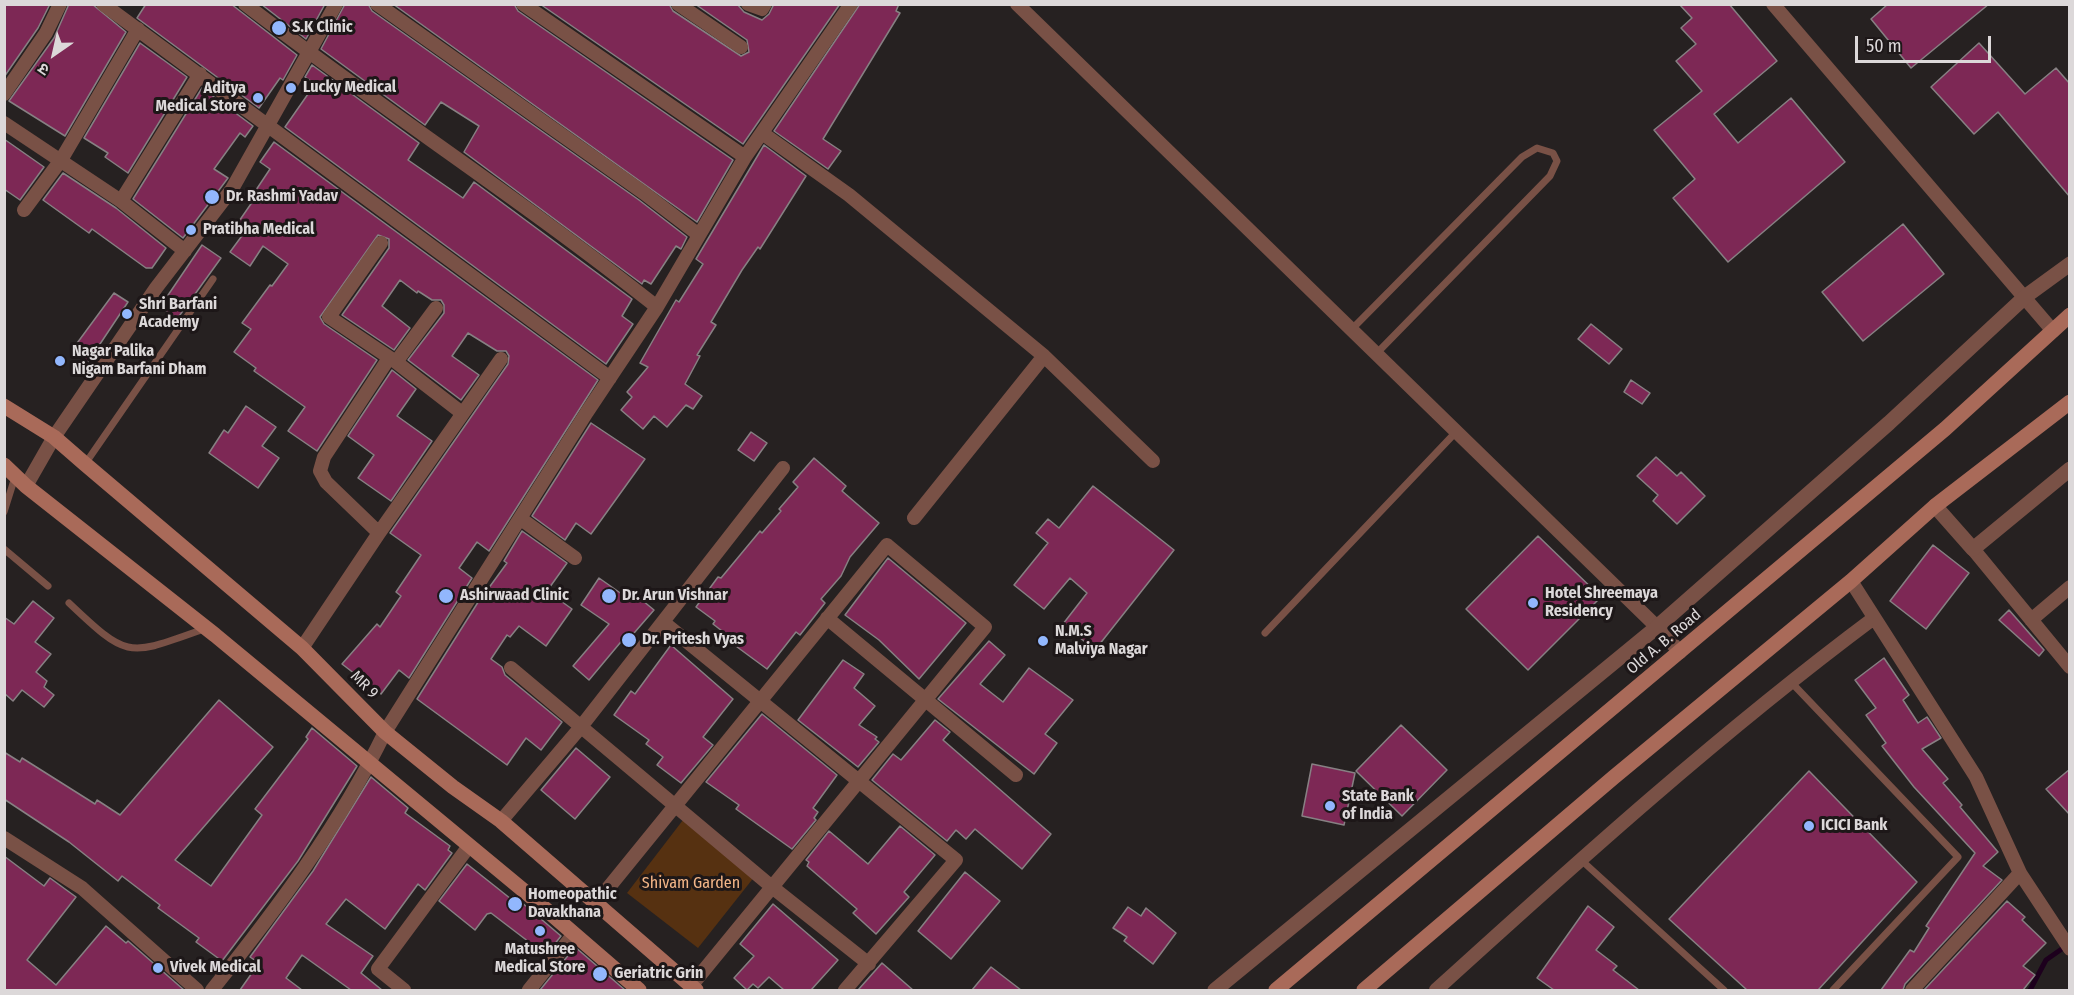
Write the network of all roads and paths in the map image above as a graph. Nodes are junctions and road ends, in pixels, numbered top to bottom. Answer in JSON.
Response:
{"nodes":[{"id":1,"x":60,"y":4,"type":"edge"},
{"id":2,"x":104,"y":4,"type":"edge"},
{"id":3,"x":245,"y":4,"type":"edge"},
{"id":4,"x":336,"y":4,"type":"edge"},
{"id":5,"x":377,"y":4,"type":"edge"},
{"id":6,"x":523,"y":4,"type":"edge"},
{"id":7,"x":678,"y":4,"type":"edge"},
{"id":8,"x":748,"y":4,"type":"edge"},
{"id":9,"x":765,"y":4,"type":"edge"},
{"id":10,"x":851,"y":4,"type":"edge"},
{"id":11,"x":1017,"y":4,"type":"edge"},
{"id":12,"x":1773,"y":4,"type":"edge"},
{"id":13,"x":138,"y":28,"type":"junction"},
{"id":14,"x":741,"y":47,"type":"dead end"},
{"id":15,"x":308,"y":52,"type":"junction"},
{"id":16,"x":200,"y":74,"type":"junction"},
{"id":17,"x":4,"y":94,"type":"edge"},
{"id":18,"x":4,"y":123,"type":"edge"},
{"id":19,"x":267,"y":127,"type":"junction"},
{"id":20,"x":762,"y":133,"type":"junction"},
{"id":21,"x":746,"y":157,"type":"junction"},
{"id":22,"x":61,"y":160,"type":"junction"},
{"id":23,"x":121,"y":201,"type":"junction"},
{"id":24,"x":24,"y":210,"type":"dead end"},
{"id":25,"x":699,"y":235,"type":"junction"},
{"id":26,"x":381,"y":243,"type":"dead end"},
{"id":27,"x":185,"y":251,"type":"junction"},
{"id":28,"x":2070,"y":264,"type":"edge"},
{"id":29,"x":213,"y":279,"type":"dead end"},
{"id":30,"x":2026,"y":296,"type":"junction"},
{"id":31,"x":657,"y":307,"type":"junction"},
{"id":32,"x":436,"y":308,"type":"dead end"},
{"id":33,"x":2070,"y":315,"type":"edge"},
{"id":34,"x":1351,"y":330,"type":"junction"},
{"id":35,"x":2053,"y":331,"type":"junction"},
{"id":36,"x":1376,"y":354,"type":"junction"},
{"id":37,"x":1044,"y":356,"type":"junction"},
{"id":38,"x":501,"y":359,"type":"dead end"},
{"id":39,"x":393,"y":360,"type":"junction"},
{"id":40,"x":610,"y":378,"type":"junction"},
{"id":41,"x":2070,"y":402,"type":"edge"},
{"id":42,"x":4,"y":406,"type":"edge"},
{"id":43,"x":462,"y":413,"type":"junction"},
{"id":44,"x":1456,"y":432,"type":"junction"},
{"id":45,"x":54,"y":437,"type":"junction"},
{"id":46,"x":1153,"y":461,"type":"dead end"},
{"id":47,"x":85,"y":464,"type":"junction"},
{"id":48,"x":783,"y":468,"type":"dead end"},
{"id":49,"x":2070,"y":469,"type":"edge"},
{"id":50,"x":15,"y":476,"type":"edge"},
{"id":51,"x":1935,"y":506,"type":"junction"},
{"id":52,"x":4,"y":512,"type":"edge"},
{"id":53,"x":914,"y":518,"type":"dead end"},
{"id":54,"x":521,"y":519,"type":"junction"},
{"id":55,"x":379,"y":533,"type":"junction"},
{"id":56,"x":4,"y":549,"type":"edge"},
{"id":57,"x":1973,"y":549,"type":"junction"},
{"id":58,"x":575,"y":558,"type":"dead end"},
{"id":59,"x":1851,"y":581,"type":"junction"},
{"id":60,"x":48,"y":586,"type":"dead end"},
{"id":61,"x":2070,"y":587,"type":"edge"},
{"id":62,"x":69,"y":603,"type":"dead end"},
{"id":63,"x":827,"y":618,"type":"junction"},
{"id":64,"x":1874,"y":618,"type":"junction"},
{"id":65,"x":2031,"y":620,"type":"junction"},
{"id":66,"x":663,"y":622,"type":"junction"},
{"id":67,"x":1657,"y":627,"type":"junction"},
{"id":68,"x":206,"y":628,"type":"junction"},
{"id":69,"x":1265,"y":633,"type":"dead end"},
{"id":70,"x":302,"y":648,"type":"junction"},
{"id":71,"x":1680,"y":652,"type":"junction"},
{"id":72,"x":2070,"y":667,"type":"edge"},
{"id":73,"x":511,"y":668,"type":"dead end"},
{"id":74,"x":1790,"y":681,"type":"junction"},
{"id":75,"x":761,"y":699,"type":"junction"},
{"id":76,"x":926,"y":700,"type":"junction"},
{"id":77,"x":580,"y":728,"type":"junction"},
{"id":78,"x":385,"y":732,"type":"junction"},
{"id":79,"x":369,"y":765,"type":"junction"},
{"id":80,"x":1016,"y":775,"type":"dead end"},
{"id":81,"x":858,"y":780,"type":"junction"},
{"id":82,"x":676,"y":806,"type":"junction"},
{"id":83,"x":501,"y":821,"type":"junction"},
{"id":84,"x":4,"y":838,"type":"edge"},
{"id":85,"x":469,"y":846,"type":"junction"},
{"id":86,"x":1580,"y":859,"type":"junction"},
{"id":87,"x":2020,"y":873,"type":"junction"},
{"id":88,"x":772,"y":887,"type":"junction"},
{"id":89,"x":596,"y":903,"type":"junction"},
{"id":90,"x":574,"y":934,"type":"junction"},
{"id":91,"x":2070,"y":949,"type":"edge"},
{"id":92,"x":869,"y":964,"type":"junction"},
{"id":93,"x":694,"y":988,"type":"edge"},
{"id":94,"x":197,"y":990,"type":"edge"},
{"id":95,"x":212,"y":990,"type":"edge"},
{"id":96,"x":404,"y":990,"type":"edge"},
{"id":97,"x":529,"y":990,"type":"edge"},
{"id":98,"x":639,"y":990,"type":"edge"},
{"id":99,"x":845,"y":990,"type":"edge"},
{"id":100,"x":1215,"y":990,"type":"edge"},
{"id":101,"x":1276,"y":990,"type":"edge"},
{"id":102,"x":1364,"y":990,"type":"edge"},
{"id":103,"x":1436,"y":990,"type":"edge"},
{"id":104,"x":1724,"y":990,"type":"edge"},
{"id":105,"x":1833,"y":990,"type":"edge"},
{"id":106,"x":1912,"y":990,"type":"edge"}],
"edges":[{"from":1,"to":17,"type":"street"},
{"from":2,"to":13,"type":"street"},
{"from":3,"to":15,"type":"street"},
{"from":4,"to":15,"type":"street"},
{"from":5,"to":25,"type":"street"},
{"from":6,"to":21,"type":"street"},
{"from":7,"to":14,"type":"street"},
{"from":8,"to":9,"type":"street"},
{"from":10,"to":20,"type":"street"},
{"from":11,"to":34,"type":"street"},
{"from":12,"to":30,"type":"street"},
{"from":13,"to":16,"type":"street"},
{"from":13,"to":22,"type":"street"},
{"from":15,"to":19,"type":"street"},
{"from":15,"to":31,"type":"street"},
{"from":16,"to":19,"type":"street"},
{"from":16,"to":23,"type":"street"},
{"from":18,"to":22,"type":"street"},
{"from":19,"to":27,"type":"street"},
{"from":19,"to":40,"type":"street"},
{"from":20,"to":21,"type":"street"},
{"from":20,"to":37,"type":"street"},
{"from":21,"to":25,"type":"street"},
{"from":22,"to":23,"type":"street"},
{"from":22,"to":24,"type":"street"},
{"from":23,"to":27,"type":"street"},
{"from":25,"to":31,"type":"street"},
{"from":26,"to":39,"type":"street"},
{"from":27,"to":45,"type":"street"},
{"from":28,"to":30,"type":"street"},
{"from":29,"to":47,"type":"lane"},
{"from":30,"to":35,"type":"street"},
{"from":30,"to":67,"type":"street"},
{"from":31,"to":40,"type":"street"},
{"from":32,"to":39,"type":"street"},
{"from":33,"to":35,"type":"main road","name":"Old A. B. Road"},
{"from":34,"to":36,"type":"street"},
{"from":34,"to":36,"type":"lane"},
{"from":35,"to":71,"type":"main road","name":"Old A. B. Road"},
{"from":36,"to":44,"type":"street"},
{"from":37,"to":46,"type":"street"},
{"from":37,"to":53,"type":"street"},
{"from":38,"to":43,"type":"street"},
{"from":39,"to":43,"type":"street"},
{"from":39,"to":55,"type":"street"},
{"from":40,"to":54,"type":"street"},
{"from":41,"to":51,"type":"main road"},
{"from":42,"to":45,"type":"main road","name":"MR 9"},
{"from":43,"to":55,"type":"street"},
{"from":44,"to":67,"type":"street"},
{"from":44,"to":69,"type":"lane"},
{"from":45,"to":47,"type":"main road","name":"MR 9"},
{"from":45,"to":50,"type":"street"},
{"from":47,"to":70,"type":"main road","name":"MR 9"},
{"from":48,"to":66,"type":"street"},
{"from":49,"to":57,"type":"street"},
{"from":50,"to":52,"type":"lane"},
{"from":50,"to":68,"type":"main road"},
{"from":51,"to":57,"type":"street"},
{"from":51,"to":59,"type":"main road"},
{"from":54,"to":58,"type":"street"},
{"from":54,"to":78,"type":"street"},
{"from":55,"to":70,"type":"street"},
{"from":56,"to":60,"type":"lane"},
{"from":57,"to":65,"type":"street"},
{"from":59,"to":64,"type":"street"},
{"from":59,"to":102,"type":"main road"},
{"from":61,"to":65,"type":"street"},
{"from":62,"to":68,"type":"lane"},
{"from":63,"to":75,"type":"street"},
{"from":63,"to":76,"type":"street"},
{"from":63,"to":76,"type":"street"},
{"from":64,"to":74,"type":"street"},
{"from":64,"to":87,"type":"street"},
{"from":65,"to":72,"type":"street"},
{"from":66,"to":75,"type":"street"},
{"from":66,"to":77,"type":"street"},
{"from":67,"to":71,"type":"street"},
{"from":67,"to":100,"type":"street"},
{"from":68,"to":79,"type":"main road"},
{"from":70,"to":78,"type":"main road","name":"MR 9"},
{"from":71,"to":101,"type":"main road","name":"Old A. B. Road"},
{"from":73,"to":77,"type":"street"},
{"from":74,"to":86,"type":"street"},
{"from":74,"to":105,"type":"lane"},
{"from":75,"to":81,"type":"street"},
{"from":75,"to":82,"type":"street"},
{"from":76,"to":80,"type":"street"},
{"from":76,"to":81,"type":"street"},
{"from":77,"to":82,"type":"street"},
{"from":77,"to":83,"type":"street"},
{"from":78,"to":79,"type":"street"},
{"from":78,"to":83,"type":"main road","name":"MR 9"},
{"from":79,"to":85,"type":"main road"},
{"from":79,"to":95,"type":"street"},
{"from":81,"to":88,"type":"street"},
{"from":81,"to":92,"type":"street"},
{"from":82,"to":88,"type":"street"},
{"from":82,"to":89,"type":"street"},
{"from":83,"to":89,"type":"main road","name":"MR 9"},
{"from":84,"to":94,"type":"street"},
{"from":85,"to":90,"type":"main road"},
{"from":85,"to":96,"type":"street"},
{"from":86,"to":103,"type":"street"},
{"from":86,"to":104,"type":"lane"},
{"from":87,"to":91,"type":"street"},
{"from":87,"to":106,"type":"street"},
{"from":88,"to":92,"type":"street"},
{"from":88,"to":93,"type":"street"},
{"from":89,"to":93,"type":"main road","name":"MR 9"},
{"from":90,"to":97,"type":"street"},
{"from":90,"to":98,"type":"main road"},
{"from":92,"to":99,"type":"street"}]}
